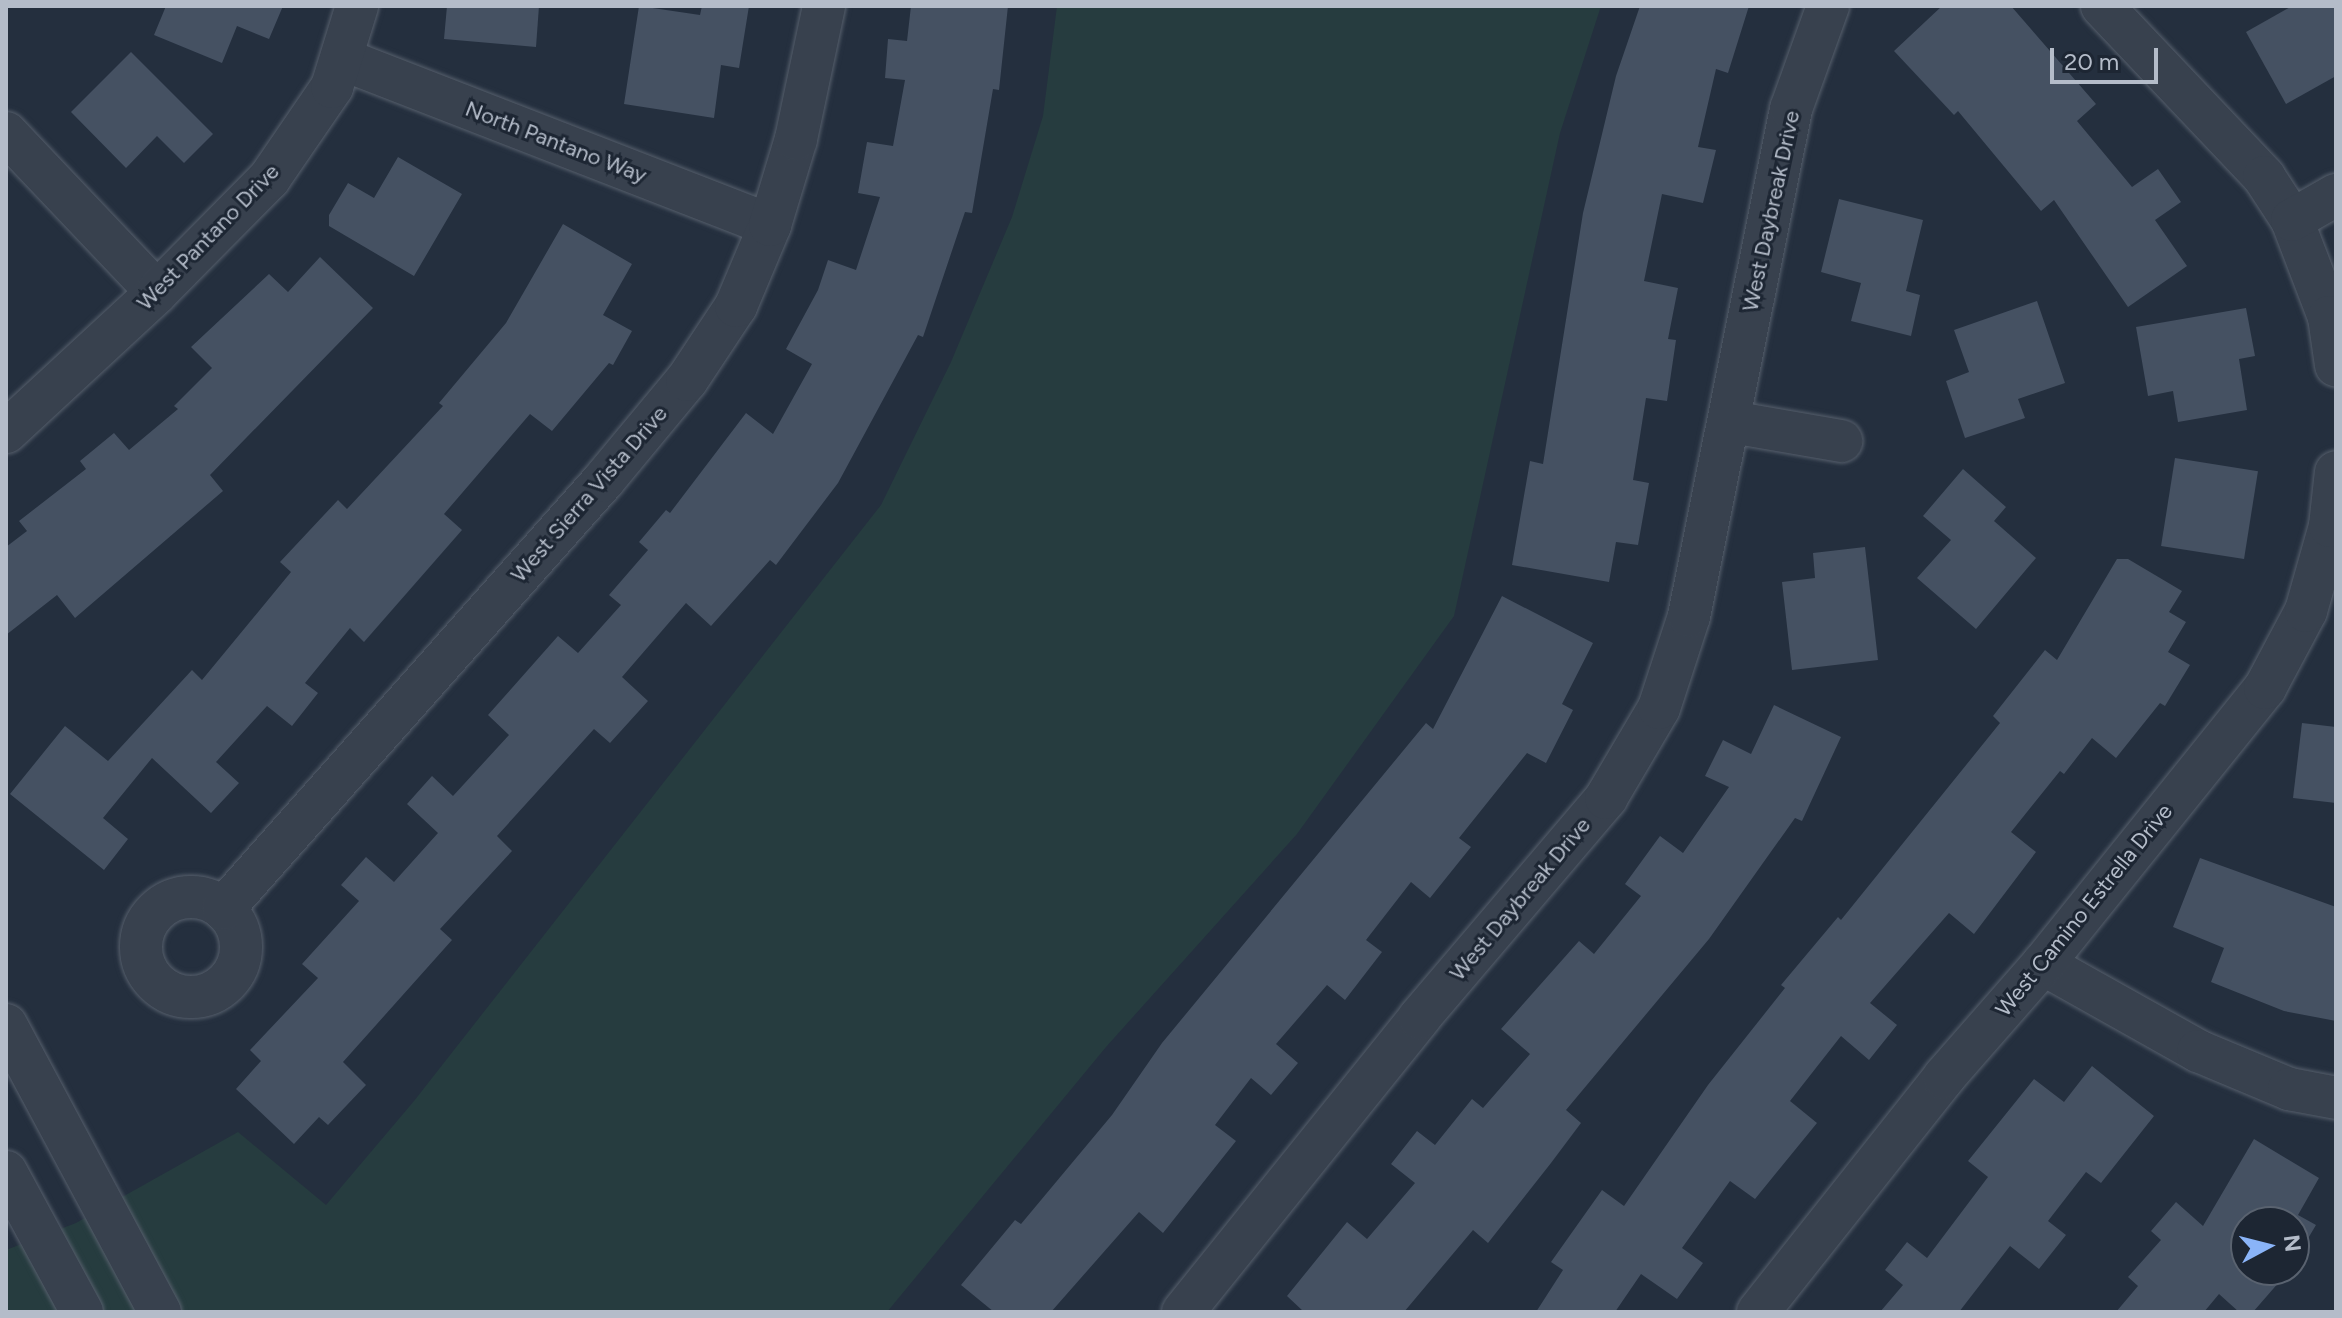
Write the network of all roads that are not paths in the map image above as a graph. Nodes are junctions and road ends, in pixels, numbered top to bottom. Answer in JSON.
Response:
{"nodes":[{"id":1,"x":357,"y":6,"type":"edge"},
{"id":2,"x":824,"y":6,"type":"edge"},
{"id":3,"x":1828,"y":6,"type":"edge"},
{"id":4,"x":2102,"y":6,"type":"edge"},
{"id":5,"x":342,"y":59,"type":"junction"},
{"id":6,"x":6,"y":133,"type":"edge"},
{"id":7,"x":2336,"y":195,"type":"edge"},
{"id":8,"x":2292,"y":220,"type":"junction"},
{"id":9,"x":770,"y":225,"type":"junction"},
{"id":10,"x":157,"y":292,"type":"junction"},
{"id":11,"x":2336,"y":365,"type":"edge"},
{"id":12,"x":1731,"y":422,"type":"junction"},
{"id":13,"x":6,"y":432,"type":"edge"},
{"id":14,"x":1841,"y":441,"type":"dead end"},
{"id":15,"x":2336,"y":472,"type":"edge"},
{"id":16,"x":2321,"y":614,"type":"edge"},
{"id":17,"x":223,"y":909,"type":"dead end"},
{"id":18,"x":2043,"y":964,"type":"junction"},
{"id":19,"x":6,"y":1025,"type":"edge"},
{"id":20,"x":2336,"y":1098,"type":"edge"},
{"id":21,"x":6,"y":1172,"type":"edge"},
{"id":22,"x":152,"y":1298,"type":"edge"},
{"id":23,"x":84,"y":1312,"type":"edge"},
{"id":24,"x":1183,"y":1312,"type":"edge"},
{"id":25,"x":1758,"y":1312,"type":"edge"}],
"edges":[{"from":1,"to":5,"type":"street","name":"West Pantano Drive"},
{"from":2,"to":9,"type":"street","name":"West Sierra Vista Drive"},
{"from":3,"to":12,"type":"street","name":"West Daybreak Drive"},
{"from":4,"to":8,"type":"street"},
{"from":5,"to":9,"type":"street","name":"North Pantano Way"},
{"from":5,"to":10,"type":"street","name":"West Pantano Drive"},
{"from":6,"to":10,"type":"street"},
{"from":7,"to":8,"type":"street"},
{"from":8,"to":11,"type":"street"},
{"from":9,"to":17,"type":"street","name":"West Sierra Vista Drive"},
{"from":10,"to":13,"type":"street","name":"West Pantano Drive"},
{"from":12,"to":14,"type":"street"},
{"from":12,"to":24,"type":"street","name":"West Daybreak Drive"},
{"from":15,"to":16,"type":"street","name":"West Camino Estrella Drive"},
{"from":16,"to":18,"type":"street","name":"West Camino Estrella Drive"},
{"from":18,"to":20,"type":"street"},
{"from":18,"to":25,"type":"street","name":"West Camino Estrella Drive"},
{"from":19,"to":22,"type":"street"},
{"from":21,"to":23,"type":"street"},
{"from":22,"to":23,"type":"street"}]}
